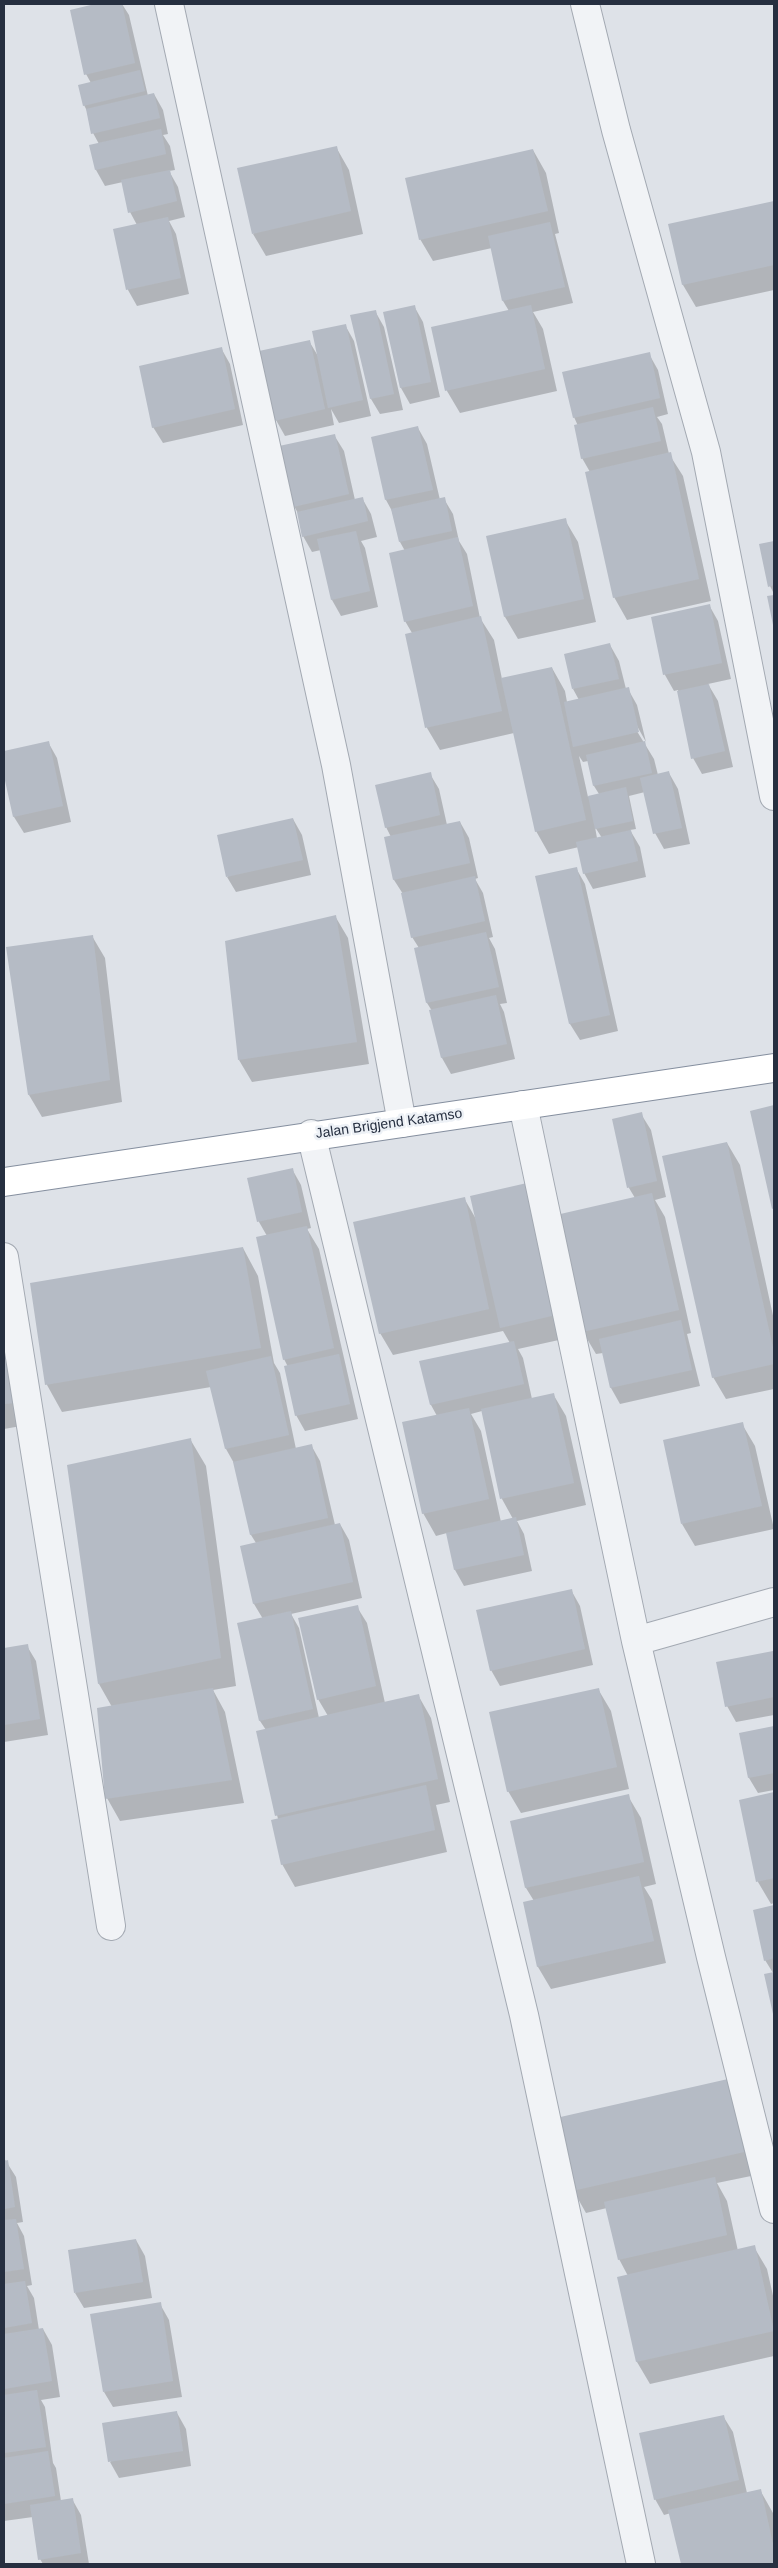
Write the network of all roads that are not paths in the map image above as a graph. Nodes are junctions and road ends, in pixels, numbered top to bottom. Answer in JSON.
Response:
{"nodes":[{"id":1,"x":169,"y":4,"type":"edge"},
{"id":2,"x":584,"y":4,"type":"edge"},
{"id":3,"x":774,"y":796,"type":"edge"},
{"id":4,"x":774,"y":1068,"type":"edge"},
{"id":5,"x":523,"y":1105,"type":"junction"},
{"id":6,"x":402,"y":1123,"type":"junction"},
{"id":7,"x":311,"y":1134,"type":"junction"},
{"id":8,"x":4,"y":1182,"type":"edge"},
{"id":9,"x":4,"y":1257,"type":"edge"},
{"id":10,"x":774,"y":1602,"type":"edge"},
{"id":11,"x":636,"y":1641,"type":"junction"},
{"id":12,"x":111,"y":1926,"type":"dead end"},
{"id":13,"x":774,"y":2209,"type":"edge"},
{"id":14,"x":641,"y":2564,"type":"edge"}],
"edges":[{"from":1,"to":6,"type":"street"},
{"from":2,"to":3,"type":"street"},
{"from":4,"to":5,"type":"highway","name":"Jalan Brigjend Katamso"},
{"from":5,"to":6,"type":"highway","name":"Jalan Brigjend Katamso"},
{"from":5,"to":11,"type":"street"},
{"from":6,"to":7,"type":"highway","name":"Jalan Brigjend Katamso"},
{"from":7,"to":8,"type":"highway","name":"Jalan Brigjend Katamso"},
{"from":7,"to":14,"type":"street"},
{"from":9,"to":12,"type":"street"},
{"from":10,"to":11,"type":"street"},
{"from":11,"to":13,"type":"street"}]}
